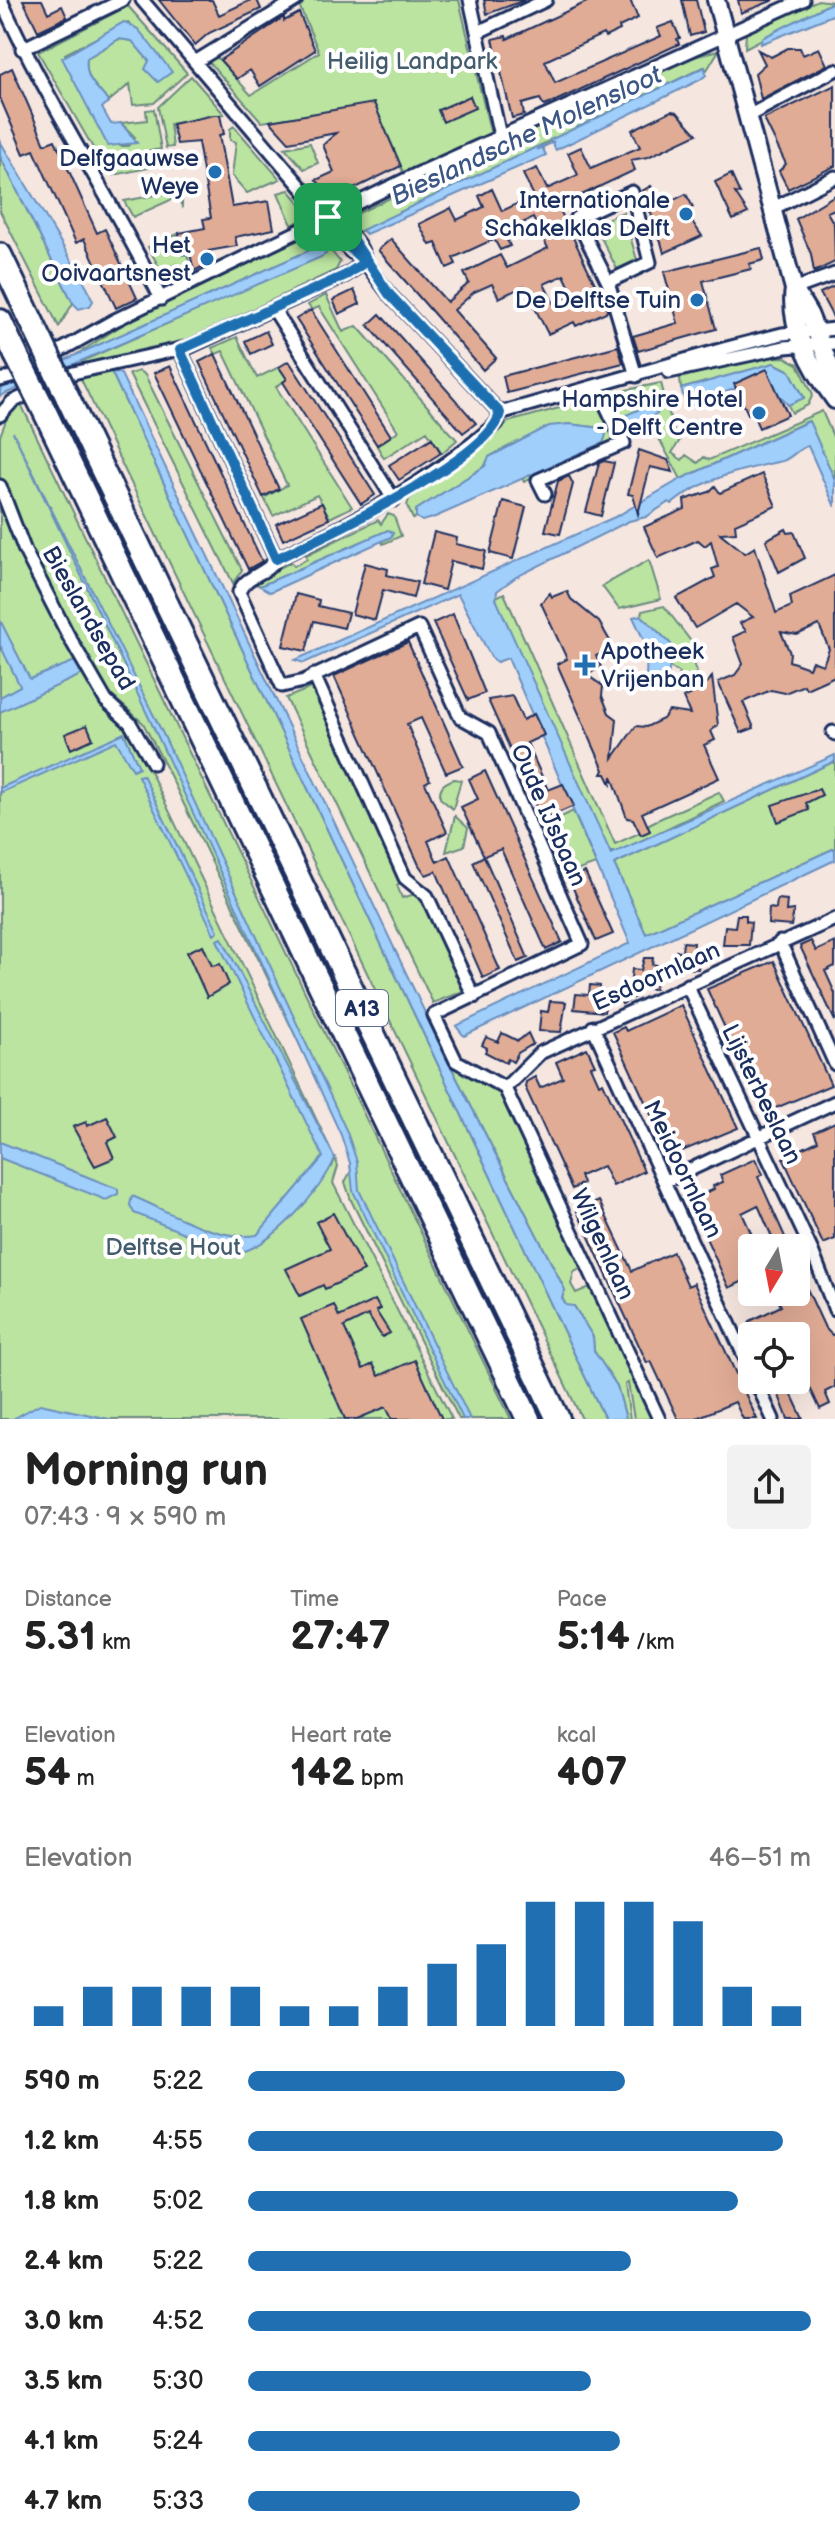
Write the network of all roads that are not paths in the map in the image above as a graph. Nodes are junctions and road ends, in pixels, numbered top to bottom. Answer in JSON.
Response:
{"nodes":[{"id":1,"x":1,"y":0,"type":"edge"},
{"id":2,"x":123,"y":0,"type":"edge"},
{"id":3,"x":142,"y":0,"type":"edge"},
{"id":4,"x":296,"y":0,"type":"edge"},
{"id":5,"x":470,"y":0,"type":"edge"},
{"id":6,"x":546,"y":0,"type":"edge"},
{"id":7,"x":716,"y":0,"type":"edge"},
{"id":8,"x":803,"y":0,"type":"edge"},
{"id":9,"x":478,"y":32,"type":"junction"},
{"id":10,"x":724,"y":36,"type":"junction"},
{"id":11,"x":22,"y":49,"type":"junction"},
{"id":12,"x":195,"y":62,"type":"junction"},
{"id":13,"x":835,"y":70,"type":"edge"},
{"id":14,"x":746,"y":117,"type":"junction"},
{"id":15,"x":500,"y":136,"type":"junction"},
{"id":16,"x":835,"y":177,"type":"edge"},
{"id":17,"x":772,"y":209,"type":"junction"},
{"id":18,"x":328,"y":217,"type":"junction"},
{"id":19,"x":0,"y":255,"type":"edge"},
{"id":20,"x":365,"y":262,"type":"junction"},
{"id":21,"x":835,"y":274,"type":"edge"},
{"id":22,"x":608,"y":282,"type":"junction"},
{"id":23,"x":794,"y":289,"type":"junction"},
{"id":24,"x":161,"y":299,"type":"junction"},
{"id":25,"x":273,"y":308,"type":"junction"},
{"id":26,"x":0,"y":321,"type":"edge"},
{"id":27,"x":835,"y":329,"type":"edge"},
{"id":28,"x":816,"y":340,"type":"edge"},
{"id":29,"x":180,"y":350,"type":"junction"},
{"id":30,"x":640,"y":375,"type":"junction"},
{"id":31,"x":0,"y":380,"type":"edge"},
{"id":32,"x":597,"y":387,"type":"junction"},
{"id":33,"x":835,"y":387,"type":"edge"},
{"id":34,"x":835,"y":400,"type":"edge"},
{"id":35,"x":500,"y":413,"type":"junction"},
{"id":36,"x":0,"y":414,"type":"edge"},
{"id":37,"x":0,"y":486,"type":"edge"},
{"id":38,"x":545,"y":494,"type":"dead end"},
{"id":39,"x":394,"y":500,"type":"junction"},
{"id":40,"x":276,"y":559,"type":"junction"},
{"id":41,"x":314,"y":675,"type":"junction"},
{"id":42,"x":153,"y":763,"type":"dead end"},
{"id":43,"x":835,"y":919,"type":"edge"},
{"id":44,"x":780,"y":942,"type":"junction"},
{"id":45,"x":687,"y":985,"type":"junction"},
{"id":46,"x":474,"y":997,"type":"junction"},
{"id":47,"x":593,"y":1027,"type":"junction"},
{"id":48,"x":835,"y":1064,"type":"edge"},
{"id":49,"x":505,"y":1088,"type":"junction"},
{"id":50,"x":835,"y":1102,"type":"edge"},
{"id":51,"x":758,"y":1138,"type":"junction"},
{"id":52,"x":666,"y":1181,"type":"junction"},
{"id":53,"x":835,"y":1310,"type":"edge"},
{"id":54,"x":738,"y":1342,"type":"edge"},
{"id":55,"x":761,"y":1394,"type":"edge"},
{"id":56,"x":528,"y":1419,"type":"edge"},
{"id":57,"x":558,"y":1419,"type":"edge"},
{"id":58,"x":659,"y":1419,"type":"edge"},
{"id":59,"x":773,"y":1419,"type":"edge"}],
"edges":[{"from":1,"to":11,"type":"street"},
{"from":2,"to":11,"type":"street"},
{"from":3,"to":12,"type":"street"},
{"from":4,"to":12,"type":"street"},
{"from":5,"to":9,"type":"street"},
{"from":6,"to":9,"type":"street"},
{"from":7,"to":10,"type":"main road"},
{"from":8,"to":10,"type":"street"},
{"from":9,"to":15,"type":"street"},
{"from":10,"to":14,"type":"main road"},
{"from":10,"to":15,"type":"street"},
{"from":11,"to":24,"type":"street"},
{"from":12,"to":18,"type":"street"},
{"from":13,"to":14,"type":"street"},
{"from":14,"to":17,"type":"main road"},
{"from":15,"to":18,"type":"street"},
{"from":16,"to":17,"type":"street"},
{"from":17,"to":23,"type":"main road"},
{"from":18,"to":20,"type":"street"},
{"from":18,"to":24,"type":"street"},
{"from":19,"to":57,"type":"highway","number":"A13","bridge":true},
{"from":20,"to":25,"type":"street"},
{"from":20,"to":35,"type":"street"},
{"from":21,"to":23,"type":"street"},
{"from":22,"to":22,"type":"street"},
{"from":22,"to":30,"type":"street"},
{"from":23,"to":28,"type":"main road"},
{"from":24,"to":31,"type":"street"},
{"from":25,"to":29,"type":"street"},
{"from":25,"to":39,"type":"street"},
{"from":26,"to":56,"type":"highway","number":"A13","bridge":true},
{"from":27,"to":28,"type":"street"},
{"from":28,"to":30,"type":"street"},
{"from":28,"to":33,"type":"main road"},
{"from":28,"to":34,"type":"main road"},
{"from":29,"to":36,"type":"street"},
{"from":29,"to":40,"type":"street"},
{"from":30,"to":32,"type":"street"},
{"from":32,"to":35,"type":"street"},
{"from":32,"to":38,"type":"street"},
{"from":35,"to":39,"type":"street","name":"Oude IJsbaan"},
{"from":37,"to":42,"type":"street","name":"Bieslandsepad"},
{"from":39,"to":40,"type":"street","name":"Oude IJsbaan"},
{"from":40,"to":41,"type":"street","name":"Oude IJsbaan"},
{"from":41,"to":46,"type":"street"},
{"from":41,"to":46,"type":"street","name":"Oude IJsbaan"},
{"from":43,"to":44,"type":"street","name":"Esdoornlaan"},
{"from":44,"to":45,"type":"street","name":"Esdoornlaan"},
{"from":44,"to":48,"type":"street"},
{"from":45,"to":47,"type":"street","name":"Esdoornlaan"},
{"from":45,"to":51,"type":"street","name":"Lijsterbeslaan"},
{"from":46,"to":49,"type":"street","name":"Oude IJsbaan"},
{"from":47,"to":49,"type":"street","name":"Esdoornlaan"},
{"from":47,"to":52,"type":"street","name":"Meidoornlaan"},
{"from":49,"to":58,"type":"street","name":"Wilgenlaan"},
{"from":50,"to":51,"type":"street"},
{"from":51,"to":52,"type":"street"},
{"from":51,"to":53,"type":"street","name":"Lijsterbeslaan"},
{"from":52,"to":54,"type":"street","name":"Meidoornlaan"},
{"from":55,"to":59,"type":"street"}]}
